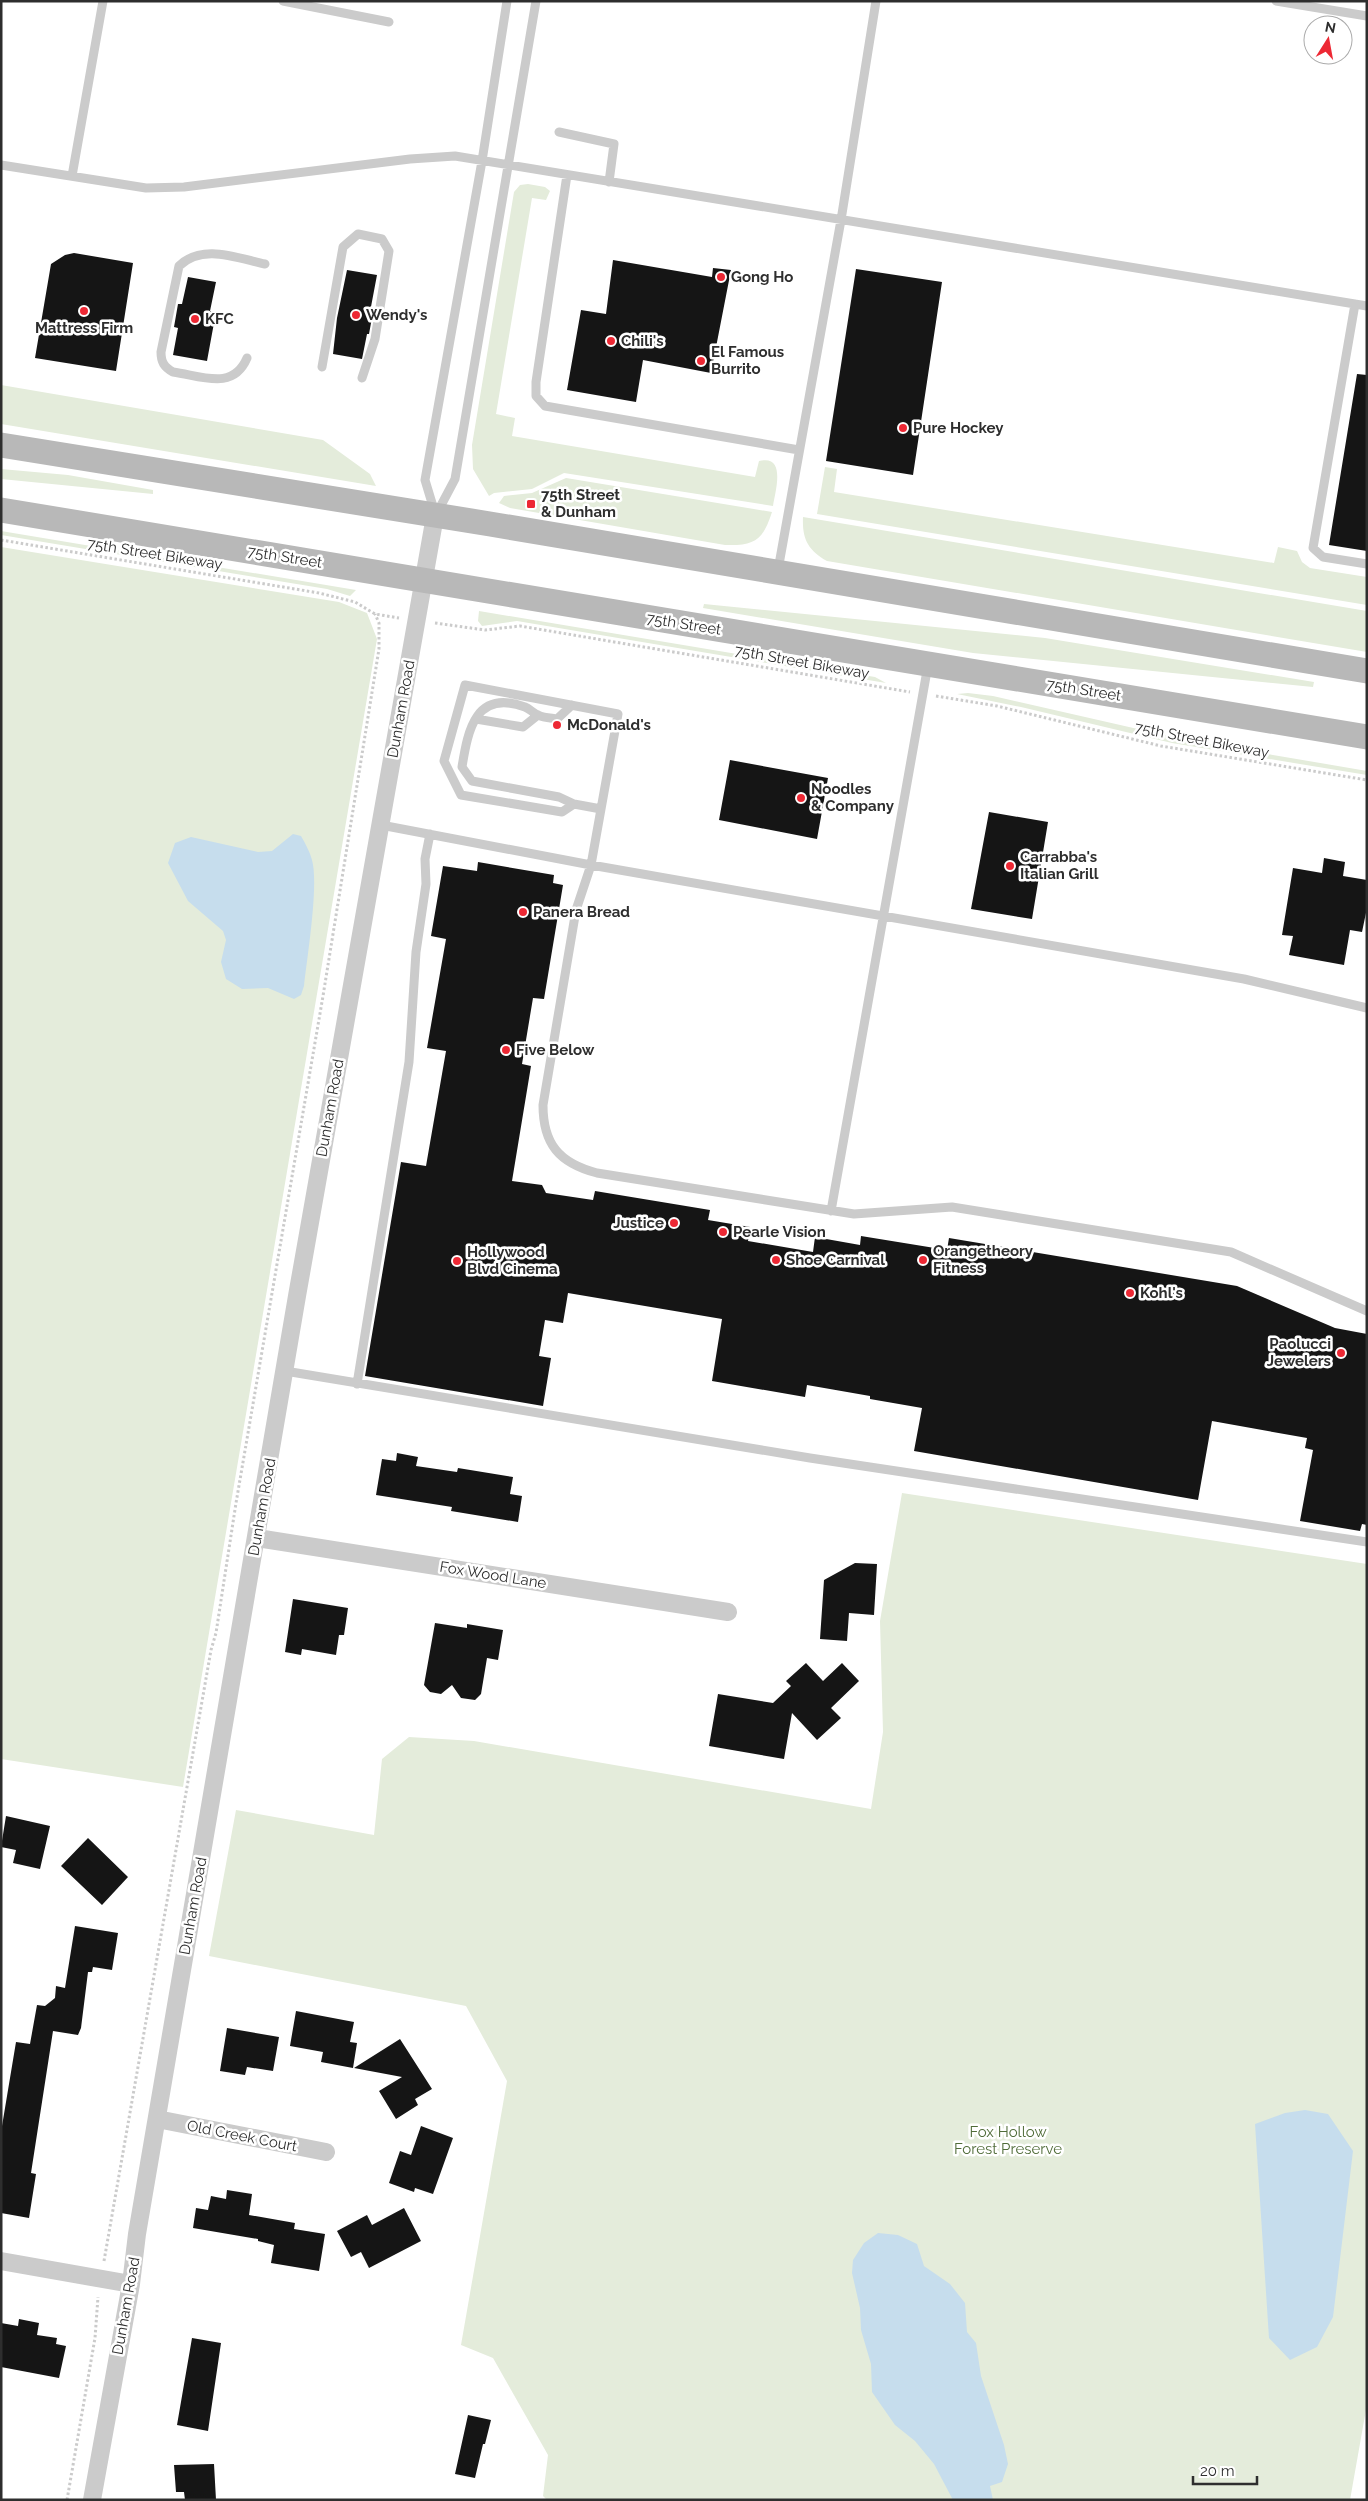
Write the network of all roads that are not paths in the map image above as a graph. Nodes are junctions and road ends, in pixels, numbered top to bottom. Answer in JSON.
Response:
{"nodes":[{"id":1,"x":103,"y":1,"type":"edge"},
{"id":2,"x":283,"y":1,"type":"edge"},
{"id":3,"x":507,"y":1,"type":"edge"},
{"id":4,"x":536,"y":1,"type":"edge"},
{"id":5,"x":876,"y":1,"type":"edge"},
{"id":6,"x":1276,"y":1,"type":"edge"},
{"id":7,"x":1367,"y":16,"type":"edge"},
{"id":8,"x":389,"y":22,"type":"dead end"},
{"id":9,"x":559,"y":132,"type":"dead end"},
{"id":10,"x":482,"y":161,"type":"junction"},
{"id":11,"x":1,"y":165,"type":"edge"},
{"id":12,"x":509,"y":166,"type":"junction"},
{"id":13,"x":567,"y":175,"type":"junction"},
{"id":14,"x":72,"y":176,"type":"junction"},
{"id":15,"x":609,"y":182,"type":"junction"},
{"id":16,"x":840,"y":220,"type":"junction"},
{"id":17,"x":265,"y":264,"type":"dead end"},
{"id":18,"x":1356,"y":304,"type":"junction"},
{"id":19,"x":1367,"y":306,"type":"edge"},
{"id":20,"x":247,"y":358,"type":"dead end"},
{"id":21,"x":322,"y":367,"type":"dead end"},
{"id":22,"x":362,"y":378,"type":"dead end"},
{"id":23,"x":1,"y":445,"type":"edge"},
{"id":24,"x":799,"y":450,"type":"junction"},
{"id":25,"x":1,"y":510,"type":"edge"},
{"id":26,"x":435,"y":516,"type":"junction"},
{"id":27,"x":1367,"y":564,"type":"edge"},
{"id":28,"x":777,"y":572,"type":"junction"},
{"id":29,"x":424,"y":582,"type":"junction"},
{"id":30,"x":928,"y":664,"type":"junction"},
{"id":31,"x":1367,"y":671,"type":"edge"},
{"id":32,"x":572,"y":705,"type":"junction"},
{"id":33,"x":538,"y":715,"type":"junction"},
{"id":34,"x":476,"y":718,"type":"junction"},
{"id":35,"x":1367,"y":737,"type":"edge"},
{"id":36,"x":574,"y":804,"type":"junction"},
{"id":37,"x":601,"y":809,"type":"junction"},
{"id":38,"x":381,"y":825,"type":"junction"},
{"id":39,"x":430,"y":834,"type":"junction"},
{"id":40,"x":591,"y":865,"type":"junction"},
{"id":41,"x":881,"y":916,"type":"junction"},
{"id":42,"x":1367,"y":1008,"type":"edge"},
{"id":43,"x":831,"y":1211,"type":"junction"},
{"id":44,"x":1367,"y":1311,"type":"edge"},
{"id":45,"x":285,"y":1371,"type":"junction"},
{"id":46,"x":357,"y":1384,"type":"junction"},
{"id":47,"x":257,"y":1538,"type":"junction"},
{"id":48,"x":1367,"y":1542,"type":"edge"},
{"id":49,"x":728,"y":1612,"type":"dead end"},
{"id":50,"x":157,"y":2119,"type":"junction"},
{"id":51,"x":326,"y":2152,"type":"dead end"},
{"id":52,"x":1,"y":2261,"type":"edge"},
{"id":53,"x":131,"y":2284,"type":"junction"},
{"id":54,"x":92,"y":2500,"type":"edge"}],
"edges":[{"from":1,"to":14,"type":"lane"},
{"from":2,"to":8,"type":"lane"},
{"from":3,"to":10,"type":"lane"},
{"from":4,"to":12,"type":"lane"},
{"from":5,"to":16,"type":"lane"},
{"from":6,"to":7,"type":"lane"},
{"from":9,"to":15,"type":"lane"},
{"from":10,"to":12,"type":"lane"},
{"from":10,"to":14,"type":"lane"},
{"from":10,"to":26,"type":"lane"},
{"from":11,"to":14,"type":"lane"},
{"from":12,"to":13,"type":"lane"},
{"from":12,"to":26,"type":"lane"},
{"from":13,"to":15,"type":"lane"},
{"from":13,"to":24,"type":"lane"},
{"from":15,"to":16,"type":"lane"},
{"from":16,"to":18,"type":"lane"},
{"from":16,"to":24,"type":"lane"},
{"from":17,"to":20,"type":"lane"},
{"from":18,"to":19,"type":"lane"},
{"from":18,"to":27,"type":"lane"},
{"from":21,"to":22,"type":"lane"},
{"from":23,"to":26,"type":"main road"},
{"from":24,"to":28,"type":"lane"},
{"from":25,"to":29,"type":"main road","name":"75th Street"},
{"from":26,"to":28,"type":"main road"},
{"from":26,"to":29,"type":"street","name":"Dunham Road"},
{"from":28,"to":31,"type":"main road"},
{"from":29,"to":30,"type":"main road","name":"75th Street"},
{"from":29,"to":38,"type":"street","name":"Dunham Road"},
{"from":30,"to":35,"type":"main road","name":"75th Street"},
{"from":30,"to":41,"type":"lane"},
{"from":32,"to":33,"type":"lane"},
{"from":32,"to":36,"type":"lane"},
{"from":32,"to":37,"type":"lane"},
{"from":33,"to":34,"type":"lane"},
{"from":33,"to":34,"type":"lane"},
{"from":34,"to":36,"type":"lane"},
{"from":36,"to":37,"type":"lane"},
{"from":37,"to":40,"type":"lane"},
{"from":38,"to":39,"type":"lane"},
{"from":38,"to":45,"type":"street","name":"Dunham Road"},
{"from":39,"to":40,"type":"lane"},
{"from":39,"to":46,"type":"lane"},
{"from":40,"to":41,"type":"lane"},
{"from":40,"to":43,"type":"lane"},
{"from":41,"to":42,"type":"lane"},
{"from":41,"to":43,"type":"lane"},
{"from":43,"to":44,"type":"lane"},
{"from":45,"to":46,"type":"lane"},
{"from":45,"to":47,"type":"street","name":"Dunham Road"},
{"from":46,"to":48,"type":"lane"},
{"from":47,"to":49,"type":"street","name":"Fox Wood Lane"},
{"from":47,"to":50,"type":"street","name":"Dunham Road"},
{"from":50,"to":51,"type":"street","name":"Old Creek Court"},
{"from":50,"to":53,"type":"street","name":"Dunham Road"},
{"from":52,"to":53,"type":"street"},
{"from":53,"to":54,"type":"street","name":"Dunham Road"}]}
